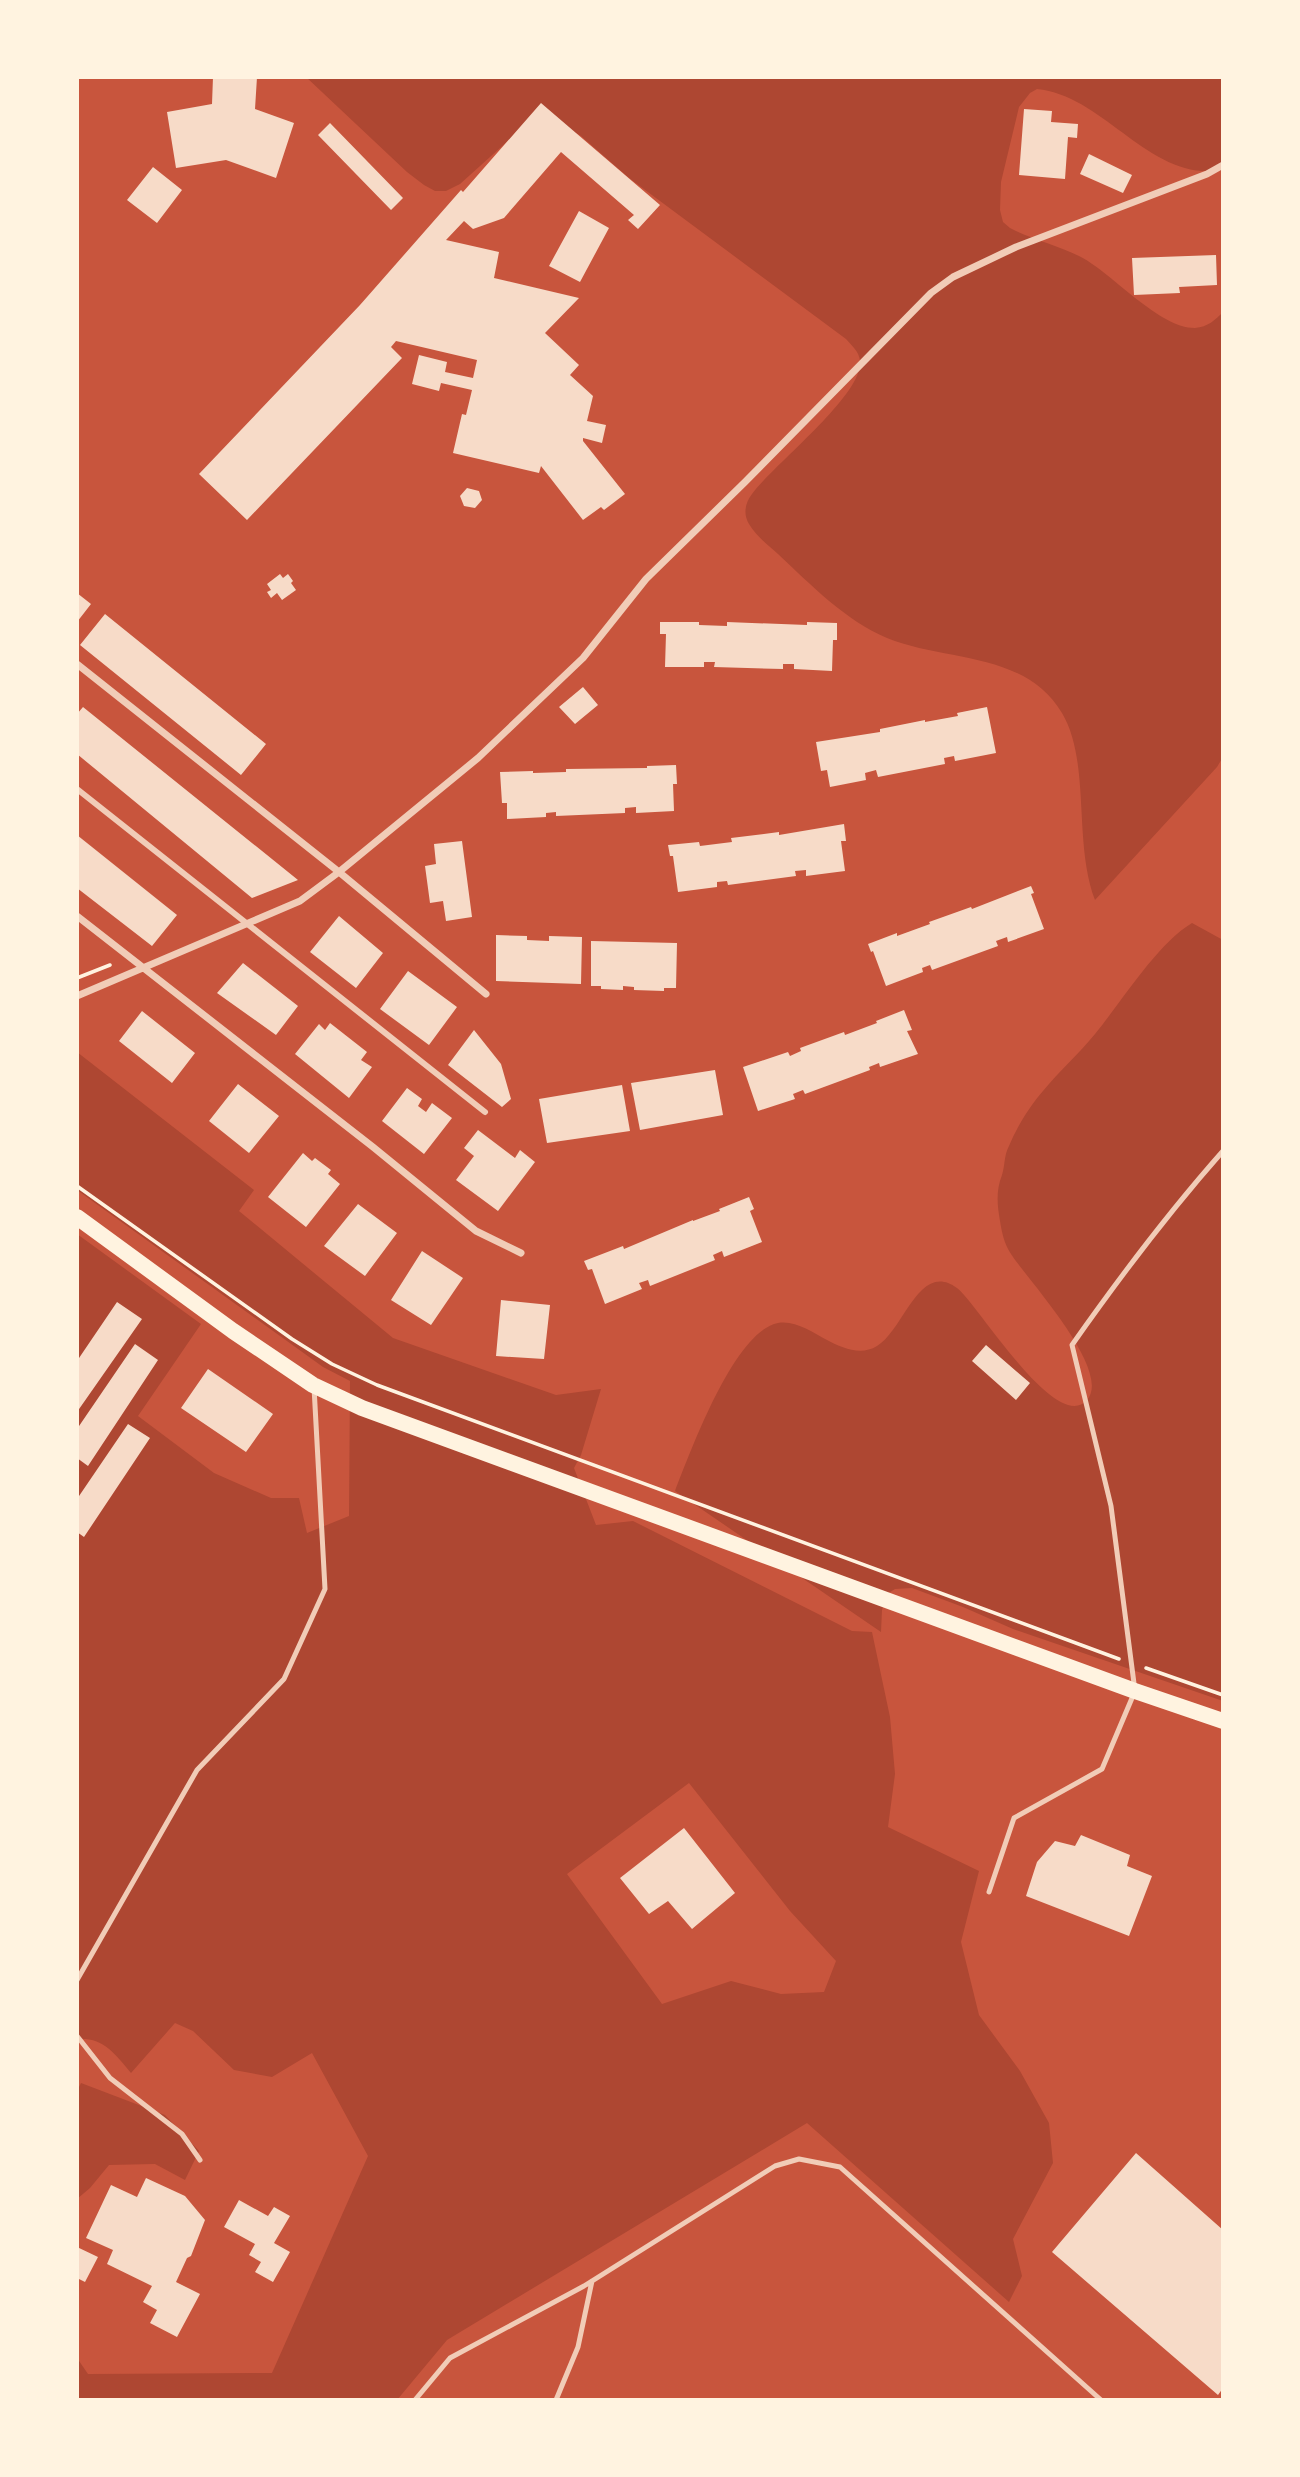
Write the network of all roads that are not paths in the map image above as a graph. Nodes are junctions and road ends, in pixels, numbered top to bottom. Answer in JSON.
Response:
{"nodes":[{"id":1,"x":1223,"y":164,"type":"edge"},
{"id":2,"x":77,"y":664,"type":"edge"},
{"id":3,"x":77,"y":789,"type":"edge"},
{"id":4,"x":339,"y":872,"type":"junction"},
{"id":5,"x":77,"y":916,"type":"edge"},
{"id":6,"x":247,"y":922,"type":"junction"},
{"id":7,"x":142,"y":967,"type":"junction"},
{"id":8,"x":486,"y":994,"type":"dead end"},
{"id":9,"x":77,"y":996,"type":"edge"},
{"id":10,"x":485,"y":1112,"type":"dead end"},
{"id":11,"x":1223,"y":1151,"type":"edge"},
{"id":12,"x":77,"y":1217,"type":"edge"},
{"id":13,"x":521,"y":1253,"type":"dead end"},
{"id":14,"x":313,"y":1385,"type":"junction"},
{"id":15,"x":1135,"y":1691,"type":"junction"},
{"id":16,"x":1223,"y":1721,"type":"edge"},
{"id":17,"x":989,"y":1892,"type":"dead end"},
{"id":18,"x":77,"y":1980,"type":"edge"},
{"id":19,"x":77,"y":2036,"type":"edge"},
{"id":20,"x":200,"y":2160,"type":"dead end"},
{"id":21,"x":592,"y":2281,"type":"junction"},
{"id":22,"x":415,"y":2400,"type":"edge"},
{"id":23,"x":556,"y":2400,"type":"edge"},
{"id":24,"x":1101,"y":2400,"type":"edge"}],
"edges":[{"from":1,"to":4,"type":"street"},
{"from":2,"to":4,"type":"street"},
{"from":3,"to":6,"type":"street"},
{"from":4,"to":6,"type":"street"},
{"from":4,"to":8,"type":"street"},
{"from":5,"to":7,"type":"street"},
{"from":6,"to":7,"type":"street"},
{"from":6,"to":10,"type":"street"},
{"from":7,"to":9,"type":"street"},
{"from":7,"to":13,"type":"street"},
{"from":11,"to":15,"type":"lane"},
{"from":12,"to":14,"type":"main road"},
{"from":14,"to":15,"type":"main road"},
{"from":14,"to":18,"type":"lane"},
{"from":15,"to":16,"type":"main road"},
{"from":15,"to":17,"type":"lane"},
{"from":19,"to":20,"type":"lane"},
{"from":21,"to":22,"type":"lane"},
{"from":21,"to":23,"type":"lane"},
{"from":21,"to":24,"type":"lane"}]}
